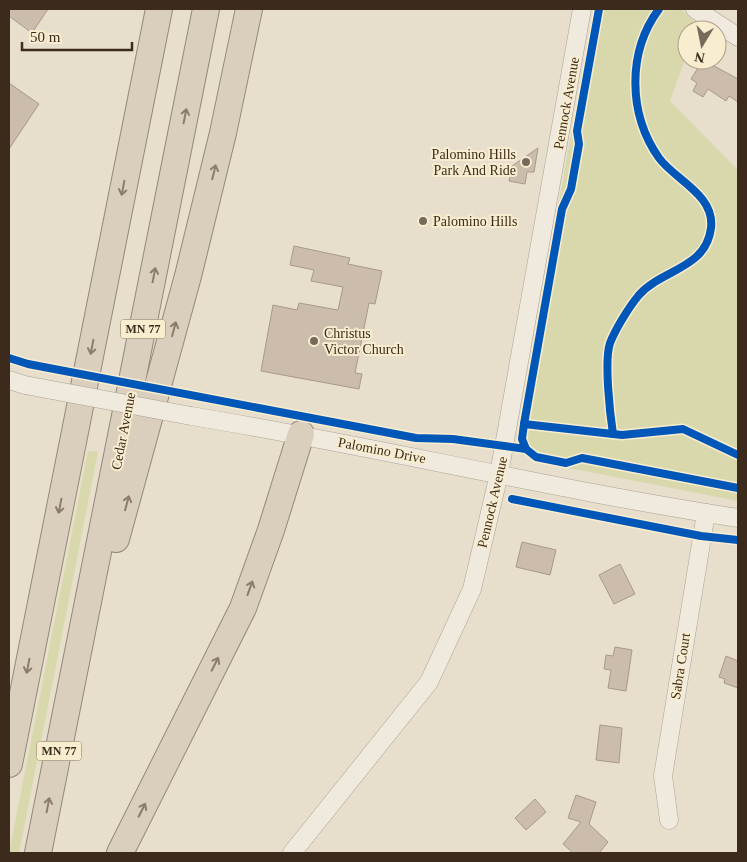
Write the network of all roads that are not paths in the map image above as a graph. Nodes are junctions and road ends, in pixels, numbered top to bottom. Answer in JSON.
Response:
{"nodes":[{"id":1,"x":148,"y":9,"type":"edge"},
{"id":2,"x":159,"y":9,"type":"edge"},
{"id":3,"x":206,"y":9,"type":"edge"},
{"id":4,"x":249,"y":9,"type":"edge"},
{"id":5,"x":582,"y":9,"type":"edge"},
{"id":6,"x":695,"y":9,"type":"edge"},
{"id":7,"x":738,"y":37,"type":"edge"},
{"id":8,"x":133,"y":140,"type":"junction"},
{"id":9,"x":17,"y":383,"type":"edge"},
{"id":10,"x":301,"y":434,"type":"junction"},
{"id":11,"x":499,"y":474,"type":"junction"},
{"id":12,"x":706,"y":513,"type":"junction"},
{"id":13,"x":738,"y":518,"type":"edge"},
{"id":14,"x":79,"y":649,"type":"junction"},
{"id":15,"x":9,"y":764,"type":"edge"},
{"id":16,"x":669,"y":820,"type":"dead end"},
{"id":17,"x":38,"y":853,"type":"edge"},
{"id":18,"x":120,"y":853,"type":"edge"},
{"id":19,"x":292,"y":853,"type":"edge"}],
"edges":[{"from":1,"to":8,"type":"highway"},
{"from":2,"to":8,"type":"highway"},
{"from":14,"to":3,"type":"highway","name":"Cedar Avenue","number":"MN 77","one_way":true},
{"from":14,"to":4,"type":"highway","one_way":true},
{"from":5,"to":11,"type":"street","name":"Pennock Avenue"},
{"from":6,"to":7,"type":"street"},
{"from":8,"to":15,"type":"highway","one_way":true},
{"from":9,"to":10,"type":"street","name":"Palomino Drive","bridge":true},
{"from":10,"to":11,"type":"street","name":"Palomino Drive"},
{"from":18,"to":10,"type":"highway","one_way":true},
{"from":11,"to":12,"type":"street","name":"Palomino Drive"},
{"from":11,"to":19,"type":"street","name":"Pennock Avenue"},
{"from":12,"to":13,"type":"street","name":"Palomino Drive"},
{"from":12,"to":16,"type":"street","name":"Sabra Court"},
{"from":17,"to":14,"type":"highway","name":"Cedar Avenue","number":"MN 77","one_way":true}]}
